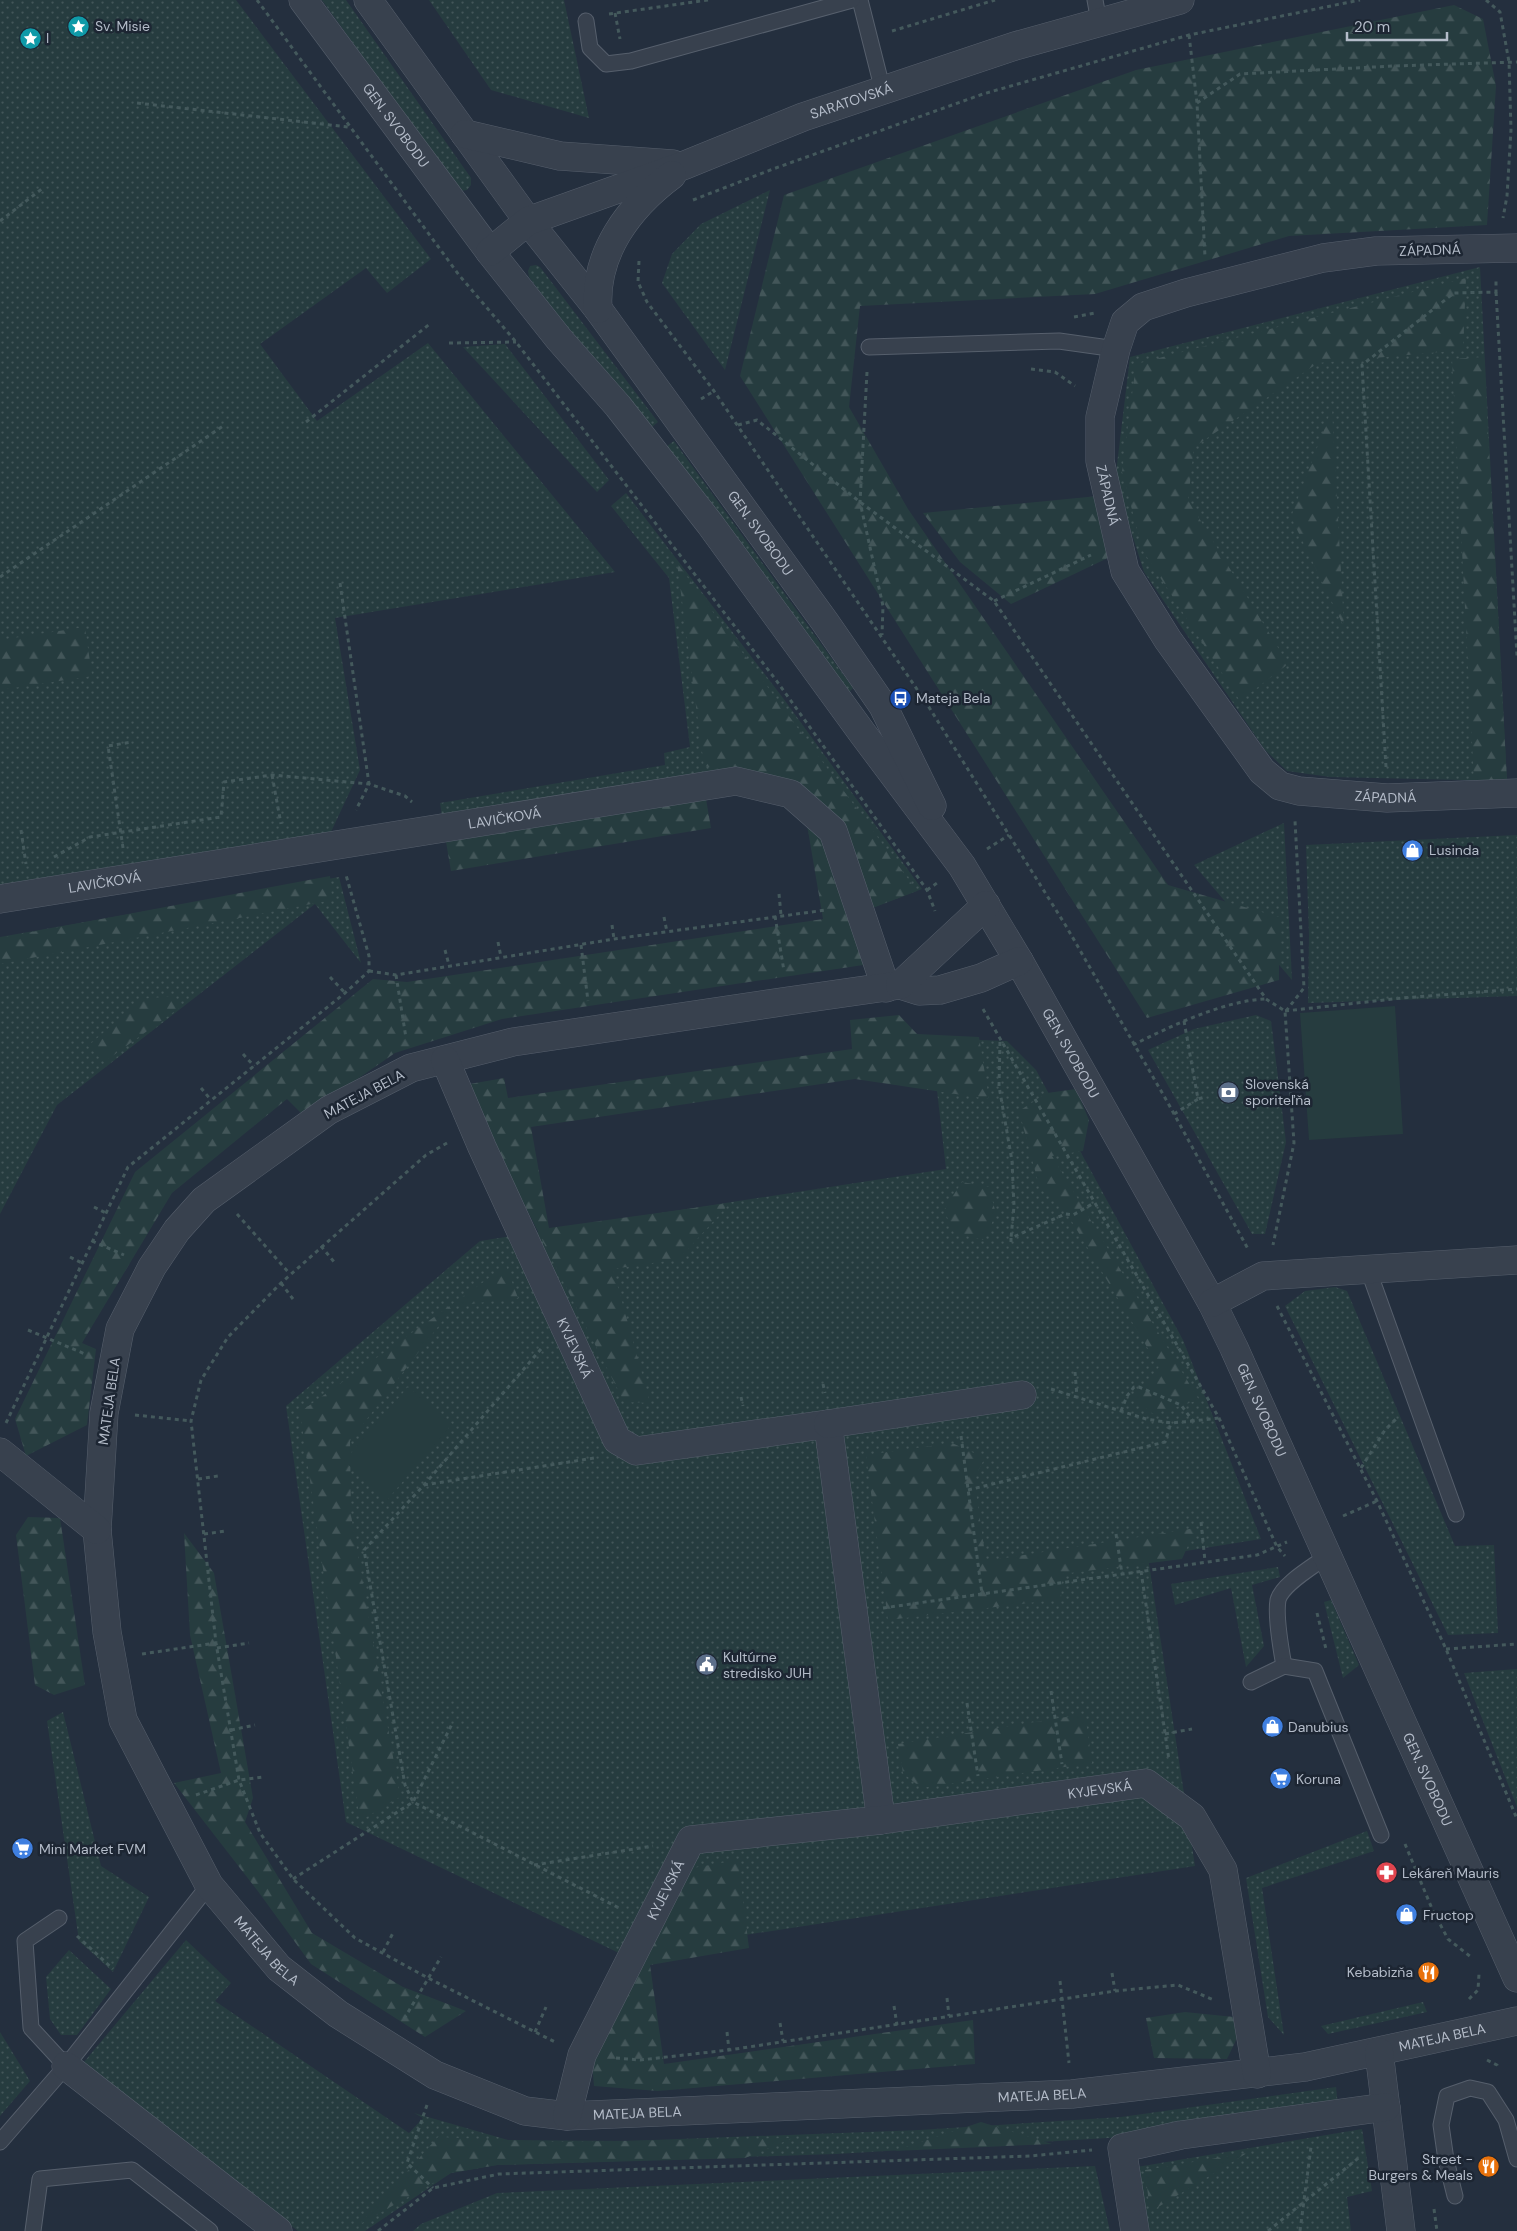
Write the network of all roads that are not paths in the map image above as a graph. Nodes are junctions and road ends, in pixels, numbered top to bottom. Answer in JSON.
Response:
{"nodes":[{"id":1,"x":303,"y":0,"type":"edge"},
{"id":2,"x":368,"y":0,"type":"edge"},
{"id":3,"x":852,"y":0,"type":"edge"},
{"id":4,"x":860,"y":0,"type":"edge"},
{"id":5,"x":1180,"y":0,"type":"edge"},
{"id":6,"x":1097,"y":11,"type":"edge"},
{"id":7,"x":586,"y":21,"type":"dead end"},
{"id":8,"x":883,"y":91,"type":"junction"},
{"id":9,"x":465,"y":134,"type":"junction"},
{"id":10,"x":684,"y":165,"type":"junction"},
{"id":11,"x":528,"y":221,"type":"junction"},
{"id":12,"x":1507,"y":248,"type":"edge"},
{"id":13,"x":490,"y":252,"type":"junction"},
{"id":14,"x":598,"y":309,"type":"junction"},
{"id":15,"x":870,"y":347,"type":"dead end"},
{"id":16,"x":1116,"y":349,"type":"junction"},
{"id":17,"x":1517,"y":793,"type":"edge"},
{"id":18,"x":962,"y":866,"type":"junction"},
{"id":19,"x":0,"y":899,"type":"edge"},
{"id":20,"x":986,"y":905,"type":"junction"},
{"id":21,"x":1019,"y":961,"type":"junction"},
{"id":22,"x":893,"y":987,"type":"junction"},
{"id":23,"x":445,"y":1060,"type":"junction"},
{"id":24,"x":1517,"y":1260,"type":"edge"},
{"id":25,"x":1368,"y":1269,"type":"junction"},
{"id":26,"x":1212,"y":1303,"type":"junction"},
{"id":27,"x":1034,"y":1391,"type":"road end"},
{"id":28,"x":828,"y":1424,"type":"junction"},
{"id":29,"x":0,"y":1452,"type":"edge"},
{"id":30,"x":1456,"y":1514,"type":"dead end"},
{"id":31,"x":97,"y":1530,"type":"junction"},
{"id":32,"x":1327,"y":1556,"type":"junction"},
{"id":33,"x":1284,"y":1666,"type":"junction"},
{"id":34,"x":1252,"y":1682,"type":"dead end"},
{"id":35,"x":881,"y":1820,"type":"junction"},
{"id":36,"x":1382,"y":1835,"type":"dead end"},
{"id":37,"x":209,"y":1884,"type":"junction"},
{"id":38,"x":59,"y":1918,"type":"dead end"},
{"id":39,"x":1517,"y":1978,"type":"edge"},
{"id":40,"x":1517,"y":2021,"type":"edge"},
{"id":41,"x":1379,"y":2052,"type":"junction"},
{"id":42,"x":66,"y":2066,"type":"junction"},
{"id":43,"x":1257,"y":2074,"type":"junction"},
{"id":44,"x":1386,"y":2107,"type":"junction"},
{"id":45,"x":566,"y":2116,"type":"junction"},
{"id":46,"x":0,"y":2142,"type":"edge"},
{"id":47,"x":1517,"y":2159,"type":"edge"},
{"id":48,"x":1455,"y":2196,"type":"dead end"},
{"id":49,"x":33,"y":2231,"type":"edge"},
{"id":50,"x":210,"y":2231,"type":"edge"},
{"id":51,"x":278,"y":2231,"type":"edge"},
{"id":52,"x":1135,"y":2231,"type":"edge"},
{"id":53,"x":1401,"y":2231,"type":"edge"}],
"edges":[{"from":1,"to":13,"type":"street","name":"GEN. SVOBODU"},
{"from":2,"to":9,"type":"street","name":"GEN. SVOBODU"},
{"from":3,"to":7,"type":"lane"},
{"from":4,"to":8,"type":"lane"},
{"from":5,"to":6,"type":"street","name":"SARATOVSKÁ"},
{"from":6,"to":8,"type":"street","name":"SARATOVSKÁ"},
{"from":8,"to":10,"type":"street","name":"SARATOVSKÁ"},
{"from":9,"to":10,"type":"street"},
{"from":9,"to":11,"type":"street","name":"GEN. SVOBODU"},
{"from":10,"to":11,"type":"street","name":"SARATOVSKÁ"},
{"from":10,"to":14,"type":"street"},
{"from":11,"to":13,"type":"street"},
{"from":11,"to":14,"type":"street","name":"GEN. SVOBODU"},
{"from":12,"to":16,"type":"street","name":"ZÁPADNÁ"},
{"from":13,"to":18,"type":"street","name":"GEN. SVOBODU"},
{"from":14,"to":18,"type":"street","name":"GEN. SVOBODU"},
{"from":15,"to":16,"type":"lane"},
{"from":16,"to":17,"type":"street","name":"ZÁPADNÁ"},
{"from":18,"to":20,"type":"street","name":"GEN. SVOBODU"},
{"from":19,"to":22,"type":"street","name":"LAVIČKOVÁ"},
{"from":20,"to":21,"type":"street","name":"GEN. SVOBODU"},
{"from":20,"to":22,"type":"street"},
{"from":21,"to":22,"type":"street","name":"MATEJA BELA"},
{"from":21,"to":26,"type":"street","name":"GEN. SVOBODU"},
{"from":22,"to":23,"type":"street","name":"MATEJA BELA"},
{"from":23,"to":28,"type":"street","name":"KYJEVSKÁ"},
{"from":23,"to":31,"type":"street","name":"MATEJA BELA"},
{"from":24,"to":25,"type":"street"},
{"from":25,"to":26,"type":"street"},
{"from":25,"to":30,"type":"lane"},
{"from":26,"to":32,"type":"street","name":"GEN. SVOBODU"},
{"from":27,"to":28,"type":"street"},
{"from":28,"to":35,"type":"street"},
{"from":29,"to":31,"type":"street"},
{"from":31,"to":37,"type":"street","name":"MATEJA BELA"},
{"from":32,"to":33,"type":"lane"},
{"from":32,"to":39,"type":"street","name":"GEN. SVOBODU"},
{"from":33,"to":34,"type":"lane"},
{"from":33,"to":36,"type":"lane"},
{"from":35,"to":43,"type":"street","name":"KYJEVSKÁ"},
{"from":35,"to":45,"type":"street","name":"KYJEVSKÁ"},
{"from":37,"to":42,"type":"lane"},
{"from":37,"to":45,"type":"street","name":"MATEJA BELA"},
{"from":38,"to":42,"type":"lane"},
{"from":40,"to":41,"type":"street","name":"MATEJA BELA"},
{"from":41,"to":43,"type":"street","name":"MATEJA BELA"},
{"from":41,"to":44,"type":"street"},
{"from":42,"to":46,"type":"lane"},
{"from":42,"to":51,"type":"street"},
{"from":43,"to":45,"type":"street","name":"MATEJA BELA"},
{"from":44,"to":52,"type":"street"},
{"from":44,"to":53,"type":"street"},
{"from":47,"to":48,"type":"lane"},
{"from":49,"to":50,"type":"lane"}]}
